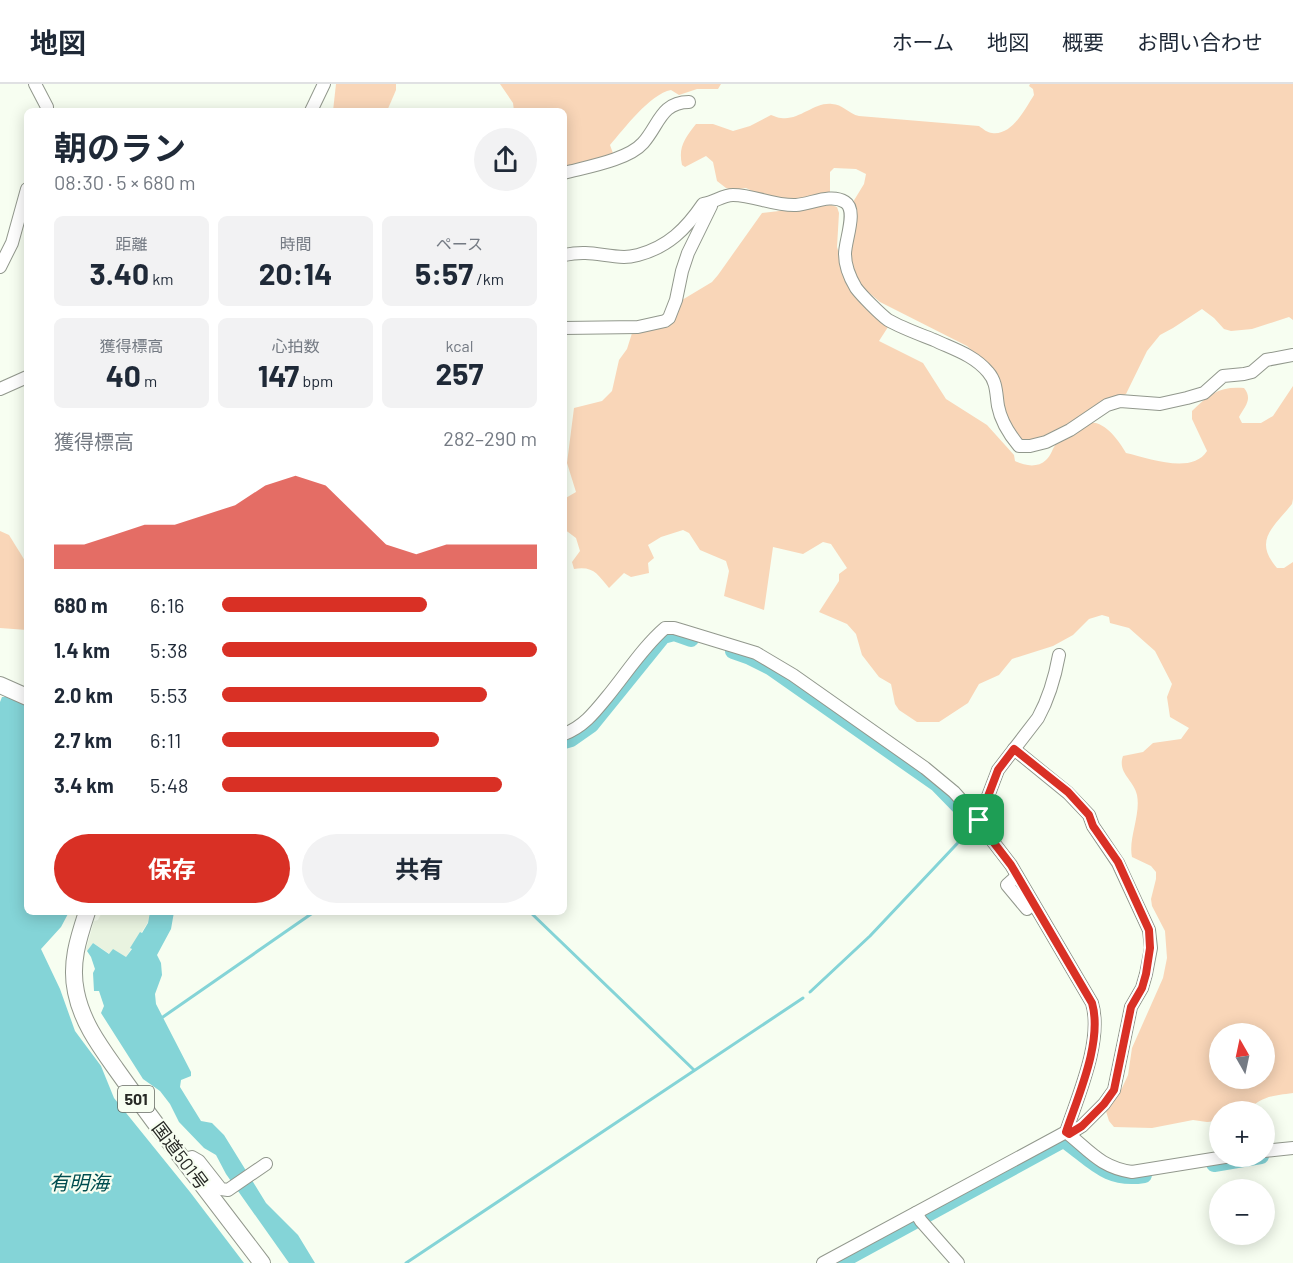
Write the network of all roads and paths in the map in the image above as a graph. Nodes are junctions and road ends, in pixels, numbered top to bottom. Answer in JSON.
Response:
{"nodes":[{"id":1,"x":34,"y":84,"type":"edge"},
{"id":2,"x":324,"y":84,"type":"edge"},
{"id":3,"x":689,"y":102,"type":"dead end"},
{"id":4,"x":47,"y":108,"type":"edge"},
{"id":5,"x":312,"y":108,"type":"edge"},
{"id":6,"x":567,"y":171,"type":"edge"},
{"id":7,"x":24,"y":200,"type":"edge"},
{"id":8,"x":709,"y":204,"type":"junction"},
{"id":9,"x":567,"y":255,"type":"edge"},
{"id":10,"x":0,"y":267,"type":"edge"},
{"id":11,"x":567,"y":328,"type":"edge"},
{"id":12,"x":1293,"y":355,"type":"edge"},
{"id":13,"x":24,"y":378,"type":"edge"},
{"id":14,"x":0,"y":389,"type":"edge"},
{"id":15,"x":1059,"y":655,"type":"dead end"},
{"id":16,"x":0,"y":685,"type":"edge"},
{"id":17,"x":24,"y":696,"type":"edge"},
{"id":18,"x":567,"y":733,"type":"edge"},
{"id":19,"x":1014,"y":749,"type":"junction"},
{"id":20,"x":979,"y":820,"type":"junction"},
{"id":21,"x":1017,"y":876,"type":"junction"},
{"id":22,"x":1027,"y":909,"type":"dead end"},
{"id":23,"x":86,"y":915,"type":"edge"},
{"id":24,"x":1067,"y":1133,"type":"junction"},
{"id":25,"x":1293,"y":1148,"type":"edge"},
{"id":26,"x":1275,"y":1150,"type":"edge"},
{"id":27,"x":183,"y":1159,"type":"junction"},
{"id":28,"x":1209,"y":1160,"type":"edge"},
{"id":29,"x":266,"y":1164,"type":"dead end"},
{"id":30,"x":918,"y":1217,"type":"junction"},
{"id":31,"x":262,"y":1263,"type":"edge"},
{"id":32,"x":822,"y":1263,"type":"edge"},
{"id":33,"x":958,"y":1263,"type":"edge"}],
"edges":[{"from":1,"to":4,"type":"street"},
{"from":2,"to":5,"type":"street"},
{"from":3,"to":6,"type":"street"},
{"from":7,"to":10,"type":"street"},
{"from":8,"to":9,"type":"street"},
{"from":8,"to":11,"type":"street"},
{"from":8,"to":12,"type":"street"},
{"from":13,"to":14,"type":"street"},
{"from":15,"to":19,"type":"street"},
{"from":16,"to":17,"type":"highway"},
{"from":18,"to":20,"type":"street"},
{"from":19,"to":20,"type":"street"},
{"from":19,"to":24,"type":"street"},
{"from":20,"to":21,"type":"street"},
{"from":21,"to":22,"type":"street"},
{"from":21,"to":24,"type":"street"},
{"from":23,"to":27,"type":"highway","name":"国道501号","number":"501"},
{"from":24,"to":28,"type":"street"},
{"from":24,"to":30,"type":"street"},
{"from":25,"to":26,"type":"street"},
{"from":27,"to":29,"type":"street"},
{"from":27,"to":31,"type":"highway","name":"国道501号","number":"501"},
{"from":30,"to":32,"type":"street"},
{"from":30,"to":33,"type":"street"}]}
